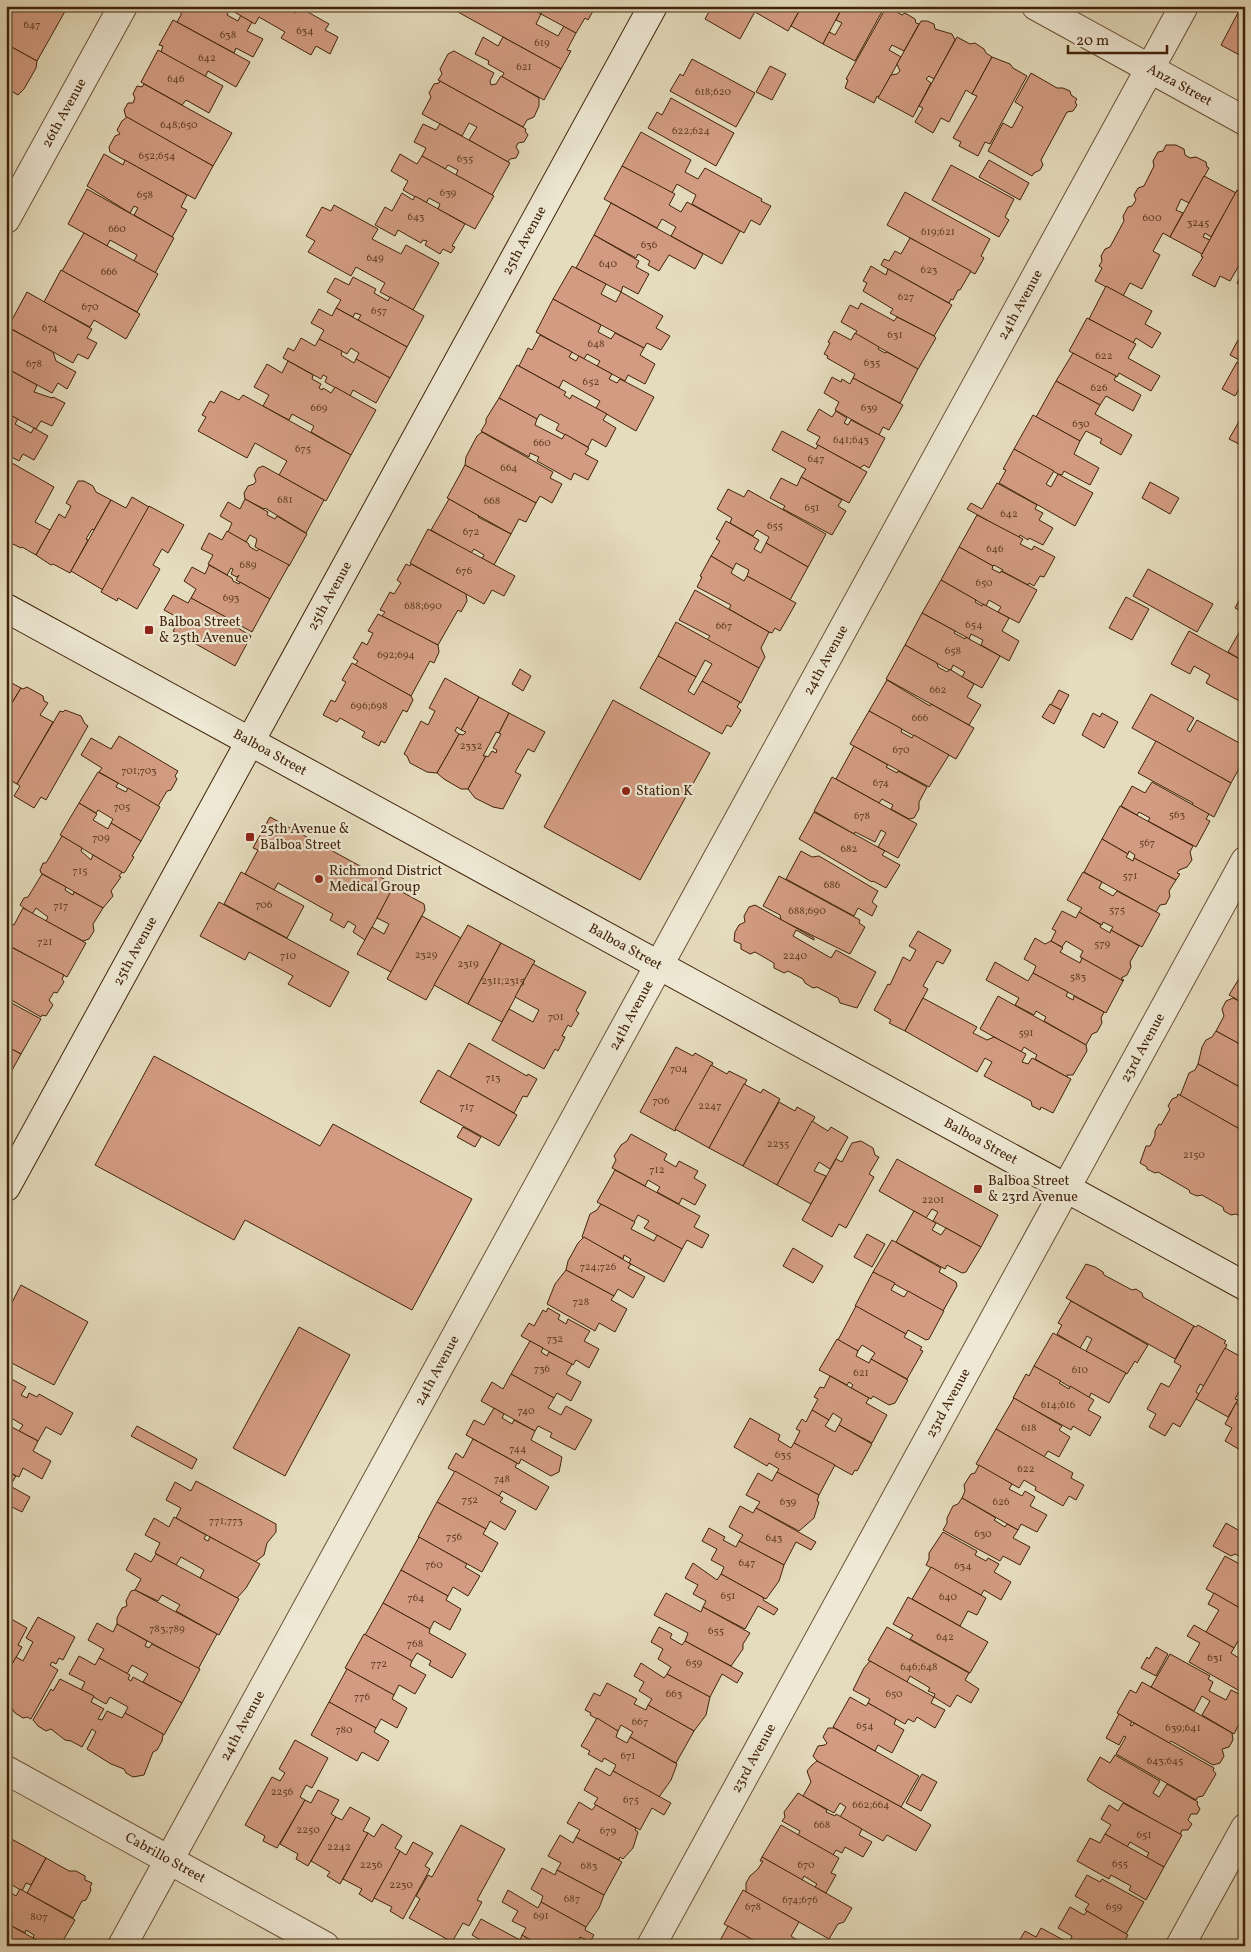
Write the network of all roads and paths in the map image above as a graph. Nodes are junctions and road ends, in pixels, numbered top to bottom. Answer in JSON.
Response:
{"nodes":[{"id":1,"x":123,"y":6,"type":"edge"},
{"id":2,"x":653,"y":6,"type":"edge"},
{"id":3,"x":1036,"y":6,"type":"edge"},
{"id":4,"x":1184,"y":6,"type":"edge"},
{"id":5,"x":1150,"y":69,"type":"junction"},
{"id":6,"x":1245,"y":121,"type":"edge"},
{"id":7,"x":6,"y":219,"type":"edge"},
{"id":8,"x":6,"y":608,"type":"edge"},
{"id":9,"x":251,"y":741,"type":"junction"},
{"id":10,"x":1245,"y":861,"type":"edge"},
{"id":11,"x":659,"y":964,"type":"junction"},
{"id":12,"x":6,"y":1187,"type":"edge"},
{"id":13,"x":1066,"y":1188,"type":"junction"},
{"id":14,"x":1245,"y":1286,"type":"edge"},
{"id":15,"x":6,"y":1770,"type":"edge"},
{"id":16,"x":1245,"y":1828,"type":"edge"},
{"id":17,"x":169,"y":1860,"type":"junction"},
{"id":18,"x":122,"y":1946,"type":"edge"},
{"id":19,"x":325,"y":1946,"type":"edge"},
{"id":20,"x":651,"y":1946,"type":"edge"},
{"id":21,"x":1180,"y":1946,"type":"edge"}],
"edges":[{"from":1,"to":7,"type":"street","name":"26th Avenue"},
{"from":2,"to":9,"type":"street","name":"25th Avenue"},
{"from":3,"to":5,"type":"street","name":"Anza Street"},
{"from":4,"to":5,"type":"street","name":"24th Avenue"},
{"from":5,"to":6,"type":"street","name":"Anza Street"},
{"from":5,"to":11,"type":"street","name":"24th Avenue"},
{"from":8,"to":9,"type":"street","name":"Balboa Street"},
{"from":9,"to":11,"type":"street","name":"Balboa Street"},
{"from":9,"to":12,"type":"street","name":"25th Avenue"},
{"from":10,"to":13,"type":"street","name":"23rd Avenue"},
{"from":11,"to":13,"type":"street","name":"Balboa Street"},
{"from":11,"to":17,"type":"street","name":"24th Avenue"},
{"from":13,"to":14,"type":"street","name":"Balboa Street"},
{"from":13,"to":20,"type":"street","name":"23rd Avenue"},
{"from":15,"to":17,"type":"street","name":"Cabrillo Street"},
{"from":16,"to":21,"type":"street"},
{"from":17,"to":18,"type":"street","name":"24th Avenue"},
{"from":17,"to":19,"type":"street","name":"Cabrillo Street"}]}
